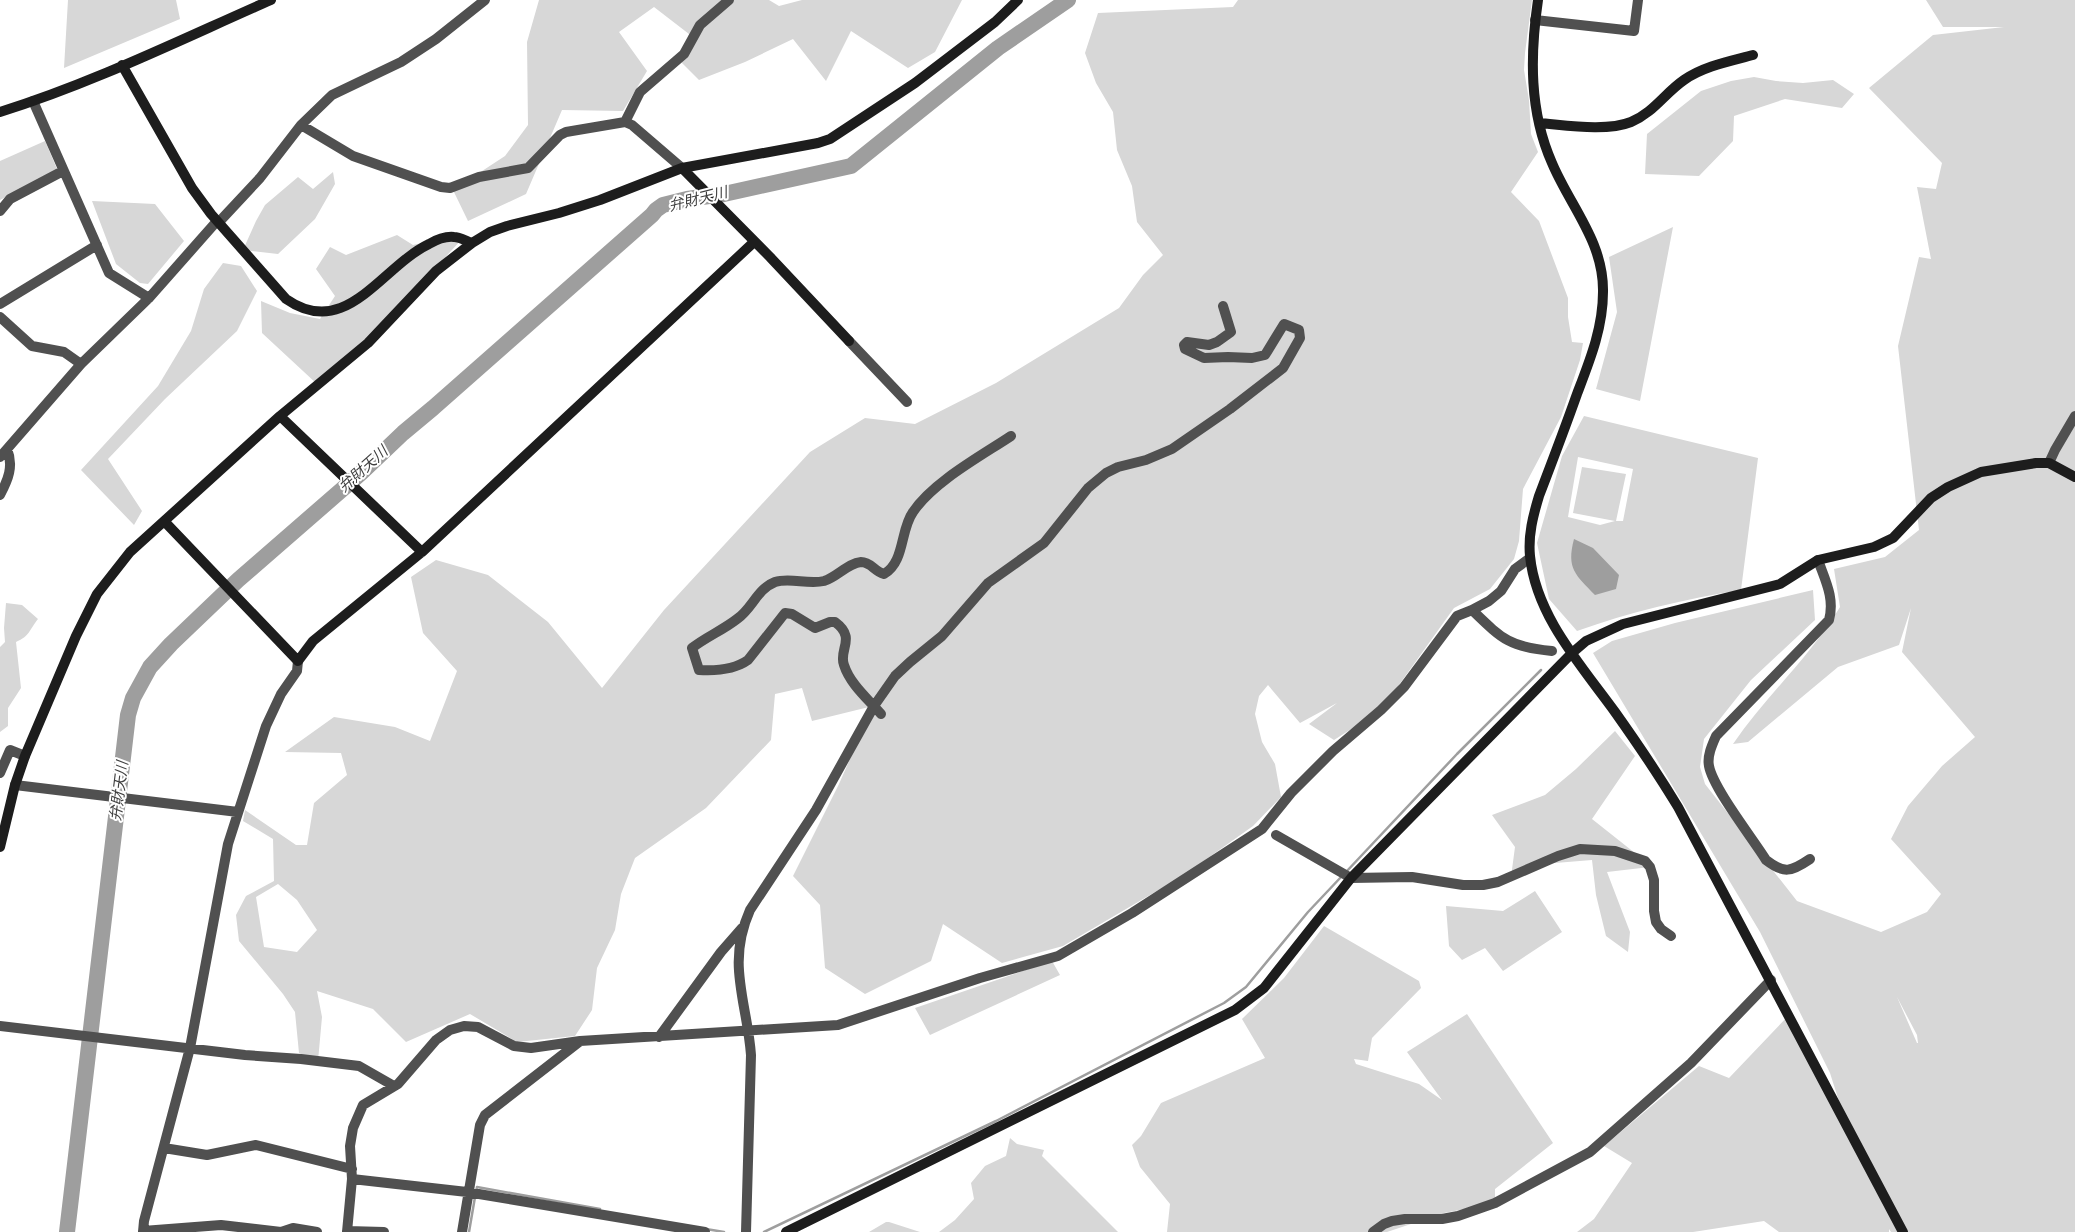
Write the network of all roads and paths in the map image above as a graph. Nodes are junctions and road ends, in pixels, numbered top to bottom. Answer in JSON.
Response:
{"nodes":[{"id":1,"x":271,"y":0,"type":"edge"},
{"id":2,"x":485,"y":0,"type":"edge"},
{"id":3,"x":729,"y":0,"type":"edge"},
{"id":4,"x":1018,"y":0,"type":"edge"},
{"id":5,"x":1538,"y":0,"type":"edge"},
{"id":6,"x":1638,"y":0,"type":"edge"},
{"id":7,"x":1535,"y":20,"type":"junction"},
{"id":8,"x":1753,"y":55,"type":"dead end"},
{"id":9,"x":122,"y":65,"type":"junction"},
{"id":10,"x":33,"y":102,"type":"junction"},
{"id":11,"x":0,"y":112,"type":"edge"},
{"id":12,"x":625,"y":122,"type":"junction"},
{"id":13,"x":1539,"y":123,"type":"junction"},
{"id":14,"x":301,"y":125,"type":"junction"},
{"id":15,"x":682,"y":168,"type":"junction"},
{"id":16,"x":63,"y":171,"type":"junction"},
{"id":17,"x":0,"y":211,"type":"edge"},
{"id":18,"x":218,"y":221,"type":"junction"},
{"id":19,"x":754,"y":242,"type":"junction"},
{"id":20,"x":472,"y":244,"type":"junction"},
{"id":21,"x":97,"y":245,"type":"junction"},
{"id":22,"x":149,"y":298,"type":"junction"},
{"id":23,"x":0,"y":304,"type":"edge"},
{"id":24,"x":1223,"y":306,"type":"dead end"},
{"id":25,"x":0,"y":318,"type":"edge"},
{"id":26,"x":81,"y":364,"type":"junction"},
{"id":27,"x":907,"y":402,"type":"dead end"},
{"id":28,"x":280,"y":416,"type":"junction"},
{"id":29,"x":2075,"y":416,"type":"edge"},
{"id":30,"x":1011,"y":436,"type":"dead end"},
{"id":31,"x":7,"y":449,"type":"junction"},
{"id":32,"x":0,"y":458,"type":"edge"},
{"id":33,"x":2049,"y":463,"type":"junction"},
{"id":34,"x":2075,"y":476,"type":"edge"},
{"id":35,"x":0,"y":496,"type":"edge"},
{"id":36,"x":164,"y":521,"type":"junction"},
{"id":37,"x":422,"y":552,"type":"junction"},
{"id":38,"x":1530,"y":558,"type":"junction"},
{"id":39,"x":1818,"y":560,"type":"junction"},
{"id":40,"x":1472,"y":610,"type":"junction"},
{"id":41,"x":1552,"y":651,"type":"dead end"},
{"id":42,"x":1572,"y":652,"type":"junction"},
{"id":43,"x":298,"y":661,"type":"junction"},
{"id":44,"x":874,"y":706,"type":"junction"},
{"id":45,"x":881,"y":714,"type":"dead end"},
{"id":46,"x":25,"y":756,"type":"junction"},
{"id":47,"x":0,"y":773,"type":"edge"},
{"id":48,"x":15,"y":786,"type":"junction"},
{"id":49,"x":238,"y":812,"type":"junction"},
{"id":50,"x":1276,"y":835,"type":"dead end"},
{"id":51,"x":0,"y":847,"type":"edge"},
{"id":52,"x":1810,"y":859,"type":"dead end"},
{"id":53,"x":1351,"y":878,"type":"junction"},
{"id":54,"x":742,"y":928,"type":"junction"},
{"id":55,"x":1671,"y":936,"type":"dead end"},
{"id":56,"x":1771,"y":980,"type":"junction"},
{"id":57,"x":0,"y":1026,"type":"edge"},
{"id":58,"x":749,"y":1032,"type":"junction"},
{"id":59,"x":659,"y":1037,"type":"junction"},
{"id":60,"x":580,"y":1041,"type":"junction"},
{"id":61,"x":190,"y":1048,"type":"junction"},
{"id":62,"x":394,"y":1086,"type":"junction"},
{"id":63,"x":164,"y":1148,"type":"junction"},
{"id":64,"x":352,"y":1174,"type":"junction"},
{"id":65,"x":467,"y":1192,"type":"junction"},
{"id":66,"x":143,"y":1232,"type":"edge"},
{"id":67,"x":316,"y":1232,"type":"edge"},
{"id":68,"x":347,"y":1232,"type":"edge"},
{"id":69,"x":384,"y":1232,"type":"edge"},
{"id":70,"x":462,"y":1232,"type":"edge"},
{"id":71,"x":705,"y":1232,"type":"edge"},
{"id":72,"x":746,"y":1232,"type":"edge"},
{"id":73,"x":786,"y":1232,"type":"edge"},
{"id":74,"x":1374,"y":1232,"type":"edge"},
{"id":75,"x":1903,"y":1232,"type":"edge"}],
"edges":[{"from":1,"to":9,"type":"street"},
{"from":2,"to":14,"type":"street"},
{"from":3,"to":12,"type":"street"},
{"from":4,"to":15,"type":"street"},
{"from":5,"to":7,"type":"street"},
{"from":6,"to":7,"type":"street"},
{"from":7,"to":13,"type":"street"},
{"from":8,"to":13,"type":"street"},
{"from":9,"to":10,"type":"street"},
{"from":9,"to":18,"type":"street"},
{"from":10,"to":11,"type":"street"},
{"from":10,"to":16,"type":"street"},
{"from":12,"to":14,"type":"street"},
{"from":12,"to":15,"type":"street"},
{"from":13,"to":38,"type":"street"},
{"from":14,"to":18,"type":"street"},
{"from":15,"to":19,"type":"street"},
{"from":15,"to":20,"type":"street"},
{"from":16,"to":17,"type":"street"},
{"from":16,"to":21,"type":"street"},
{"from":18,"to":20,"type":"street"},
{"from":18,"to":22,"type":"street"},
{"from":19,"to":27,"type":"street"},
{"from":19,"to":37,"type":"street"},
{"from":20,"to":28,"type":"street"},
{"from":21,"to":22,"type":"street"},
{"from":21,"to":23,"type":"street"},
{"from":22,"to":26,"type":"street"},
{"from":24,"to":44,"type":"street"},
{"from":25,"to":26,"type":"street"},
{"from":26,"to":31,"type":"street"},
{"from":28,"to":36,"type":"street"},
{"from":28,"to":37,"type":"street"},
{"from":29,"to":33,"type":"street"},
{"from":30,"to":44,"type":"street"},
{"from":31,"to":32,"type":"street"},
{"from":31,"to":35,"type":"street"},
{"from":33,"to":34,"type":"street"},
{"from":33,"to":39,"type":"street"},
{"from":36,"to":43,"type":"street"},
{"from":36,"to":46,"type":"street"},
{"from":37,"to":43,"type":"street"},
{"from":38,"to":40,"type":"street"},
{"from":38,"to":42,"type":"street"},
{"from":39,"to":42,"type":"street"},
{"from":39,"to":52,"type":"street"},
{"from":40,"to":41,"type":"street"},
{"from":40,"to":58,"type":"street"},
{"from":42,"to":53,"type":"street"},
{"from":42,"to":56,"type":"street"},
{"from":43,"to":49,"type":"street"},
{"from":44,"to":45,"type":"street"},
{"from":44,"to":54,"type":"street"},
{"from":46,"to":47,"type":"street"},
{"from":46,"to":48,"type":"street"},
{"from":48,"to":49,"type":"street"},
{"from":48,"to":51,"type":"street"},
{"from":49,"to":61,"type":"street"},
{"from":50,"to":53,"type":"street"},
{"from":53,"to":55,"type":"street"},
{"from":53,"to":73,"type":"street"},
{"from":54,"to":58,"type":"street"},
{"from":54,"to":59,"type":"street"},
{"from":56,"to":74,"type":"street"},
{"from":56,"to":75,"type":"street"},
{"from":57,"to":61,"type":"street"},
{"from":58,"to":59,"type":"street"},
{"from":58,"to":72,"type":"street"},
{"from":59,"to":60,"type":"street"},
{"from":60,"to":62,"type":"street"},
{"from":60,"to":65,"type":"street"},
{"from":61,"to":62,"type":"street"},
{"from":61,"to":63,"type":"street"},
{"from":62,"to":64,"type":"street"},
{"from":63,"to":64,"type":"street"},
{"from":63,"to":66,"type":"street"},
{"from":64,"to":65,"type":"street"},
{"from":64,"to":68,"type":"street"},
{"from":65,"to":70,"type":"street"},
{"from":65,"to":71,"type":"street"},
{"from":66,"to":67,"type":"street"},
{"from":68,"to":69,"type":"street"}]}
